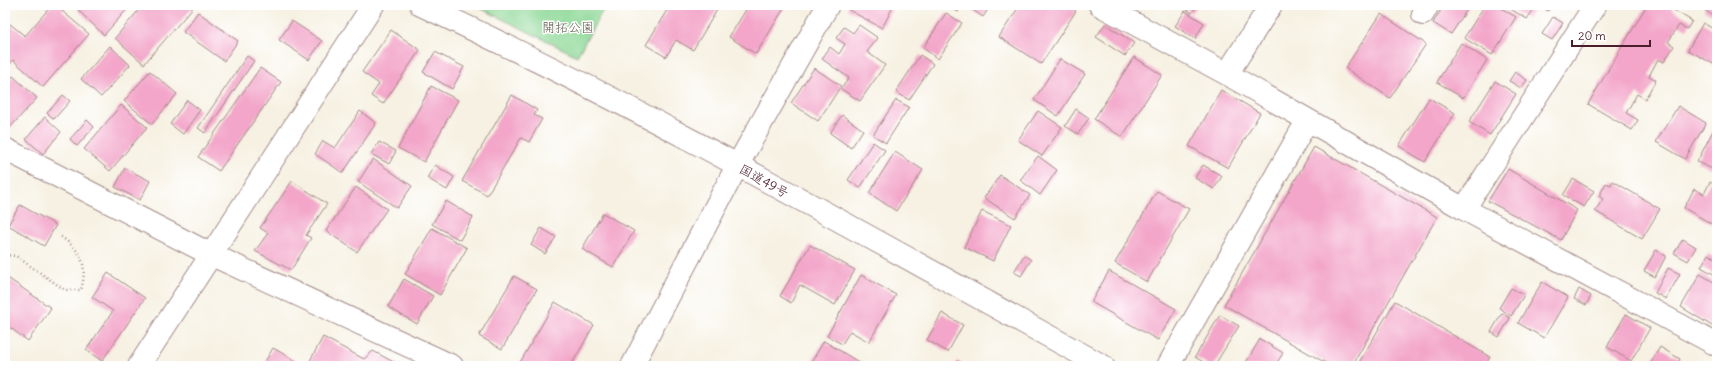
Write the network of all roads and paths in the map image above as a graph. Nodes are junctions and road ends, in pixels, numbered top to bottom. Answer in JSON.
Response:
{"nodes":[{"id":1,"x":373,"y":5,"type":"edge"},
{"id":2,"x":421,"y":5,"type":"edge"},
{"id":3,"x":828,"y":5,"type":"edge"},
{"id":4,"x":1100,"y":5,"type":"edge"},
{"id":5,"x":1271,"y":5,"type":"edge"},
{"id":6,"x":1595,"y":5,"type":"edge"},
{"id":7,"x":1227,"y":74,"type":"junction"},
{"id":8,"x":1307,"y":120,"type":"junction"},
{"id":9,"x":5,"y":150,"type":"edge"},
{"id":10,"x":737,"y":166,"type":"junction"},
{"id":11,"x":1464,"y":209,"type":"junction"},
{"id":12,"x":60,"y":236,"type":"dead end"},
{"id":13,"x":210,"y":254,"type":"junction"},
{"id":14,"x":5,"y":255,"type":"edge"},
{"id":15,"x":1717,"y":346,"type":"edge"},
{"id":16,"x":78,"y":360,"type":"dead end"},
{"id":17,"x":72,"y":366,"type":"edge"},
{"id":18,"x":139,"y":366,"type":"edge"},
{"id":19,"x":452,"y":366,"type":"edge"},
{"id":20,"x":632,"y":366,"type":"edge"},
{"id":21,"x":1103,"y":366,"type":"edge"},
{"id":22,"x":1168,"y":366,"type":"edge"}],
"edges":[{"from":1,"to":13,"type":"main road"},
{"from":2,"to":10,"type":"main road","name":"国道49号"},
{"from":3,"to":10,"type":"main road"},
{"from":4,"to":7,"type":"main road"},
{"from":5,"to":7,"type":"main road"},
{"from":6,"to":11,"type":"main road"},
{"from":7,"to":8,"type":"main road"},
{"from":8,"to":11,"type":"main road"},
{"from":8,"to":22,"type":"main road"},
{"from":9,"to":13,"type":"main road"},
{"from":10,"to":20,"type":"main road"},
{"from":10,"to":21,"type":"main road","name":"国道49号"},
{"from":11,"to":15,"type":"main road"},
{"from":12,"to":14,"type":"path"},
{"from":13,"to":18,"type":"main road"},
{"from":13,"to":19,"type":"main road"},
{"from":16,"to":17,"type":"path"}]}
